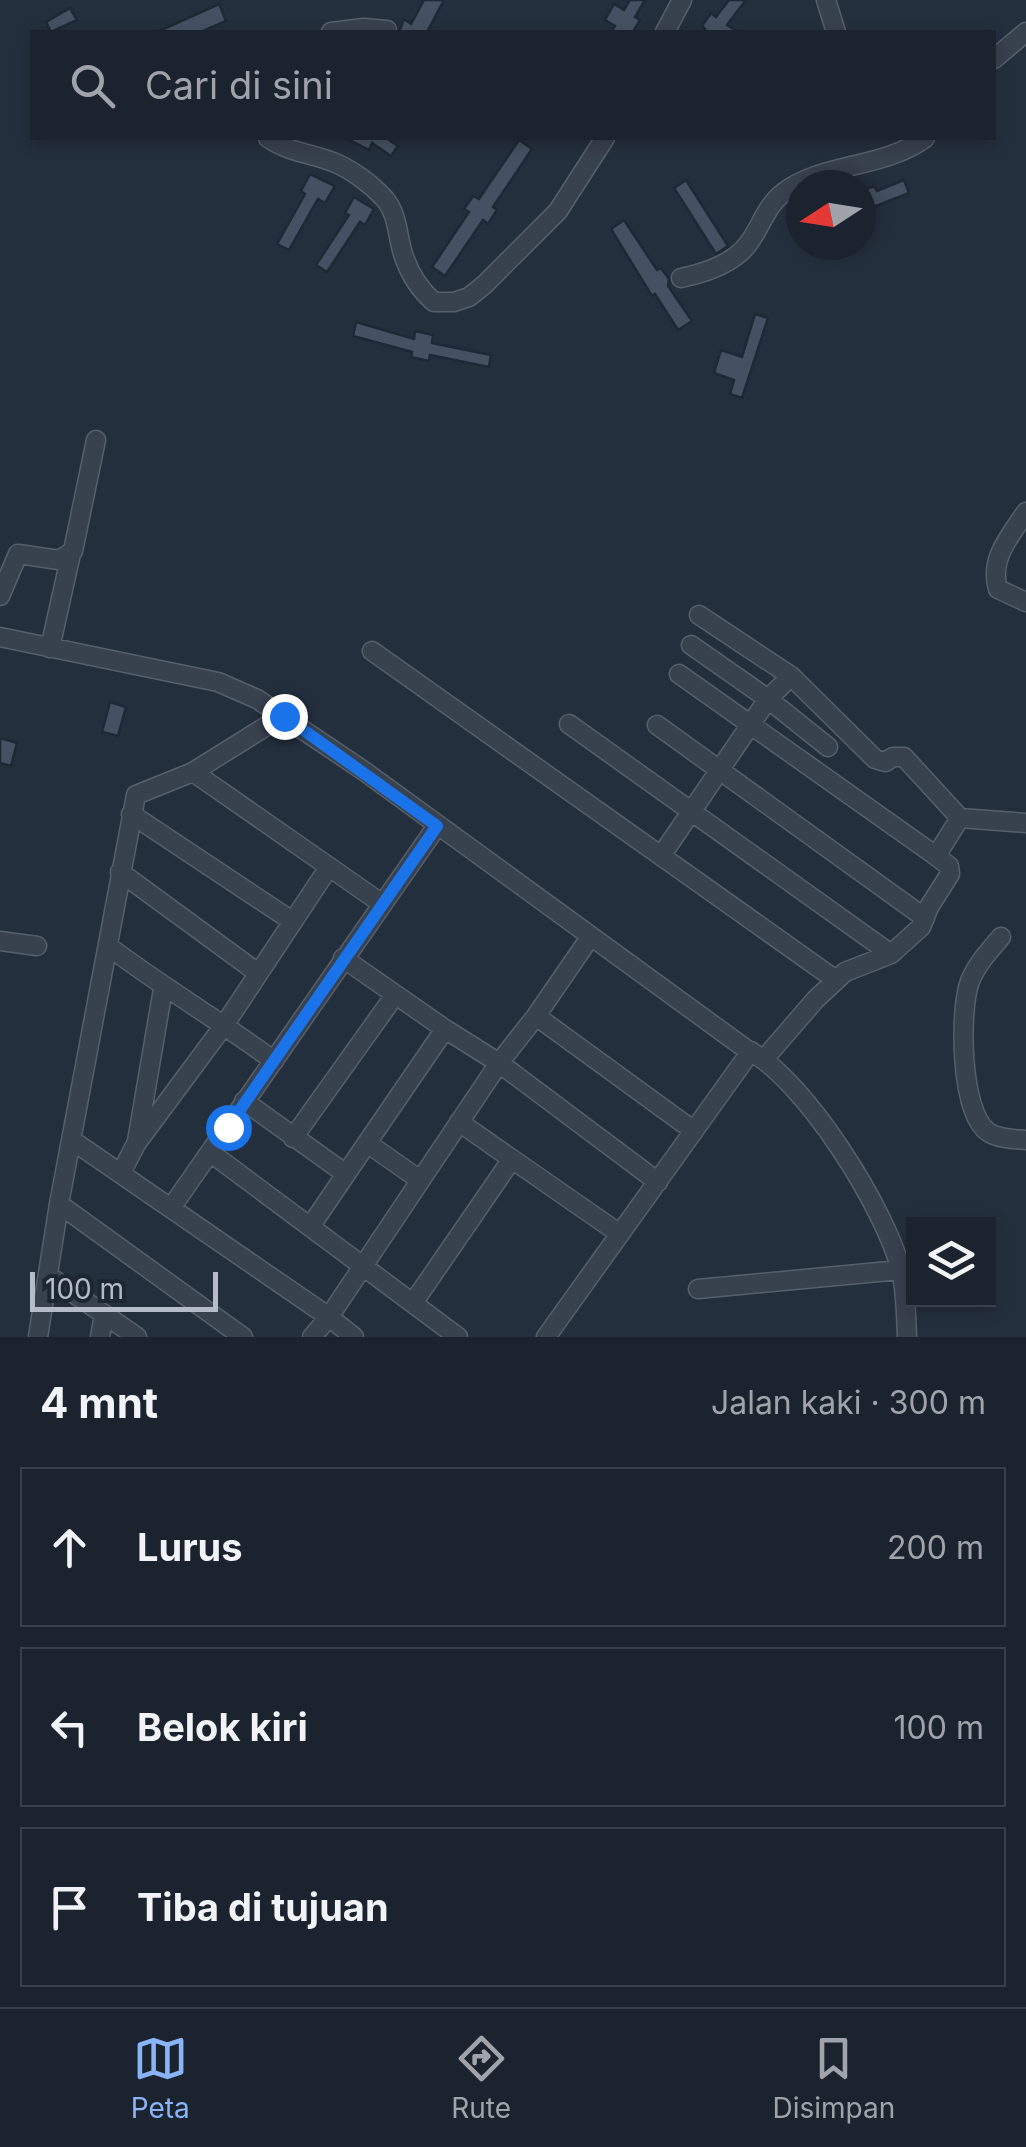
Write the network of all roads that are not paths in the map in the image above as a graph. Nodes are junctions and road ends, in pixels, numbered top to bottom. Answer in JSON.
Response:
{"nodes":[{"id":1,"x":682,"y":0,"type":"edge"},
{"id":2,"x":826,"y":0,"type":"edge"},
{"id":3,"x":348,"y":30,"type":"edge"},
{"id":4,"x":386,"y":30,"type":"dead end"},
{"id":5,"x":666,"y":30,"type":"edge"},
{"id":6,"x":835,"y":30,"type":"edge"},
{"id":7,"x":1026,"y":32,"type":"edge"},
{"id":8,"x":996,"y":57,"type":"edge"},
{"id":9,"x":271,"y":140,"type":"edge"},
{"id":10,"x":603,"y":140,"type":"edge"},
{"id":11,"x":922,"y":140,"type":"edge"},
{"id":12,"x":681,"y":278,"type":"dead end"},
{"id":13,"x":96,"y":440,"type":"dead end"},
{"id":14,"x":1026,"y":512,"type":"edge"},
{"id":15,"x":71,"y":554,"type":"junction"},
{"id":16,"x":0,"y":596,"type":"edge"},
{"id":17,"x":1026,"y":602,"type":"edge"},
{"id":18,"x":699,"y":615,"type":"dead end"},
{"id":19,"x":0,"y":637,"type":"edge"},
{"id":20,"x":692,"y":645,"type":"dead end"},
{"id":21,"x":50,"y":648,"type":"junction"},
{"id":22,"x":372,"y":651,"type":"dead end"},
{"id":23,"x":679,"y":674,"type":"dead end"},
{"id":24,"x":790,"y":676,"type":"junction"},
{"id":25,"x":768,"y":699,"type":"junction"},
{"id":26,"x":284,"y":716,"type":"junction"},
{"id":27,"x":569,"y":724,"type":"dead end"},
{"id":28,"x":656,"y":725,"type":"dead end"},
{"id":29,"x":751,"y":726,"type":"junction"},
{"id":30,"x":828,"y":748,"type":"dead end"},
{"id":31,"x":720,"y":771,"type":"junction"},
{"id":32,"x":193,"y":772,"type":"junction"},
{"id":33,"x":693,"y":813,"type":"junction"},
{"id":34,"x":131,"y":814,"type":"junction"},
{"id":35,"x":960,"y":818,"type":"junction"},
{"id":36,"x":1026,"y":823,"type":"edge"},
{"id":37,"x":437,"y":826,"type":"junction"},
{"id":38,"x":661,"y":856,"type":"junction"},
{"id":39,"x":936,"y":856,"type":"junction"},
{"id":40,"x":329,"y":867,"type":"junction"},
{"id":41,"x":120,"y":872,"type":"junction"},
{"id":42,"x":382,"y":904,"type":"junction"},
{"id":43,"x":925,"y":918,"type":"junction"},
{"id":44,"x":292,"y":920,"type":"junction"},
{"id":45,"x":591,"y":936,"type":"junction"},
{"id":46,"x":1001,"y":937,"type":"dead end"},
{"id":47,"x":0,"y":941,"type":"edge"},
{"id":48,"x":38,"y":946,"type":"dead end"},
{"id":49,"x":108,"y":946,"type":"junction"},
{"id":50,"x":891,"y":954,"type":"junction"},
{"id":51,"x":344,"y":958,"type":"junction"},
{"id":52,"x":258,"y":973,"type":"junction"},
{"id":53,"x":836,"y":980,"type":"junction"},
{"id":54,"x":163,"y":989,"type":"junction"},
{"id":55,"x":395,"y":995,"type":"junction"},
{"id":56,"x":536,"y":1016,"type":"junction"},
{"id":57,"x":225,"y":1024,"type":"junction"},
{"id":58,"x":445,"y":1029,"type":"junction"},
{"id":59,"x":758,"y":1054,"type":"junction"},
{"id":60,"x":274,"y":1060,"type":"junction"},
{"id":61,"x":499,"y":1063,"type":"junction"},
{"id":62,"x":244,"y":1100,"type":"junction"},
{"id":63,"x":459,"y":1122,"type":"junction"},
{"id":64,"x":694,"y":1131,"type":"junction"},
{"id":65,"x":293,"y":1138,"type":"junction"},
{"id":66,"x":1026,"y":1140,"type":"edge"},
{"id":67,"x":73,"y":1141,"type":"junction"},
{"id":68,"x":367,"y":1143,"type":"junction"},
{"id":69,"x":136,"y":1144,"type":"junction"},
{"id":70,"x":211,"y":1153,"type":"junction"},
{"id":71,"x":512,"y":1160,"type":"junction"},
{"id":72,"x":121,"y":1173,"type":"junction"},
{"id":73,"x":346,"y":1174,"type":"junction"},
{"id":74,"x":420,"y":1180,"type":"junction"},
{"id":75,"x":658,"y":1182,"type":"junction"},
{"id":76,"x":59,"y":1204,"type":"junction"},
{"id":77,"x":171,"y":1208,"type":"junction"},
{"id":78,"x":310,"y":1227,"type":"junction"},
{"id":79,"x":620,"y":1234,"type":"junction"},
{"id":80,"x":361,"y":1266,"type":"junction"},
{"id":81,"x":900,"y":1270,"type":"junction"},
{"id":82,"x":50,"y":1276,"type":"junction"},
{"id":83,"x":698,"y":1289,"type":"dead end"},
{"id":84,"x":412,"y":1303,"type":"junction"},
{"id":85,"x":104,"y":1314,"type":"junction"},
{"id":86,"x":329,"y":1317,"type":"junction"},
{"id":87,"x":38,"y":1337,"type":"edge"},
{"id":88,"x":100,"y":1337,"type":"edge"},
{"id":89,"x":137,"y":1337,"type":"edge"},
{"id":90,"x":242,"y":1337,"type":"edge"},
{"id":91,"x":312,"y":1337,"type":"edge"},
{"id":92,"x":354,"y":1337,"type":"edge"},
{"id":93,"x":458,"y":1337,"type":"edge"},
{"id":94,"x":546,"y":1337,"type":"edge"},
{"id":95,"x":908,"y":1337,"type":"edge"}],
"edges":[{"from":1,"to":5,"type":"street"},
{"from":2,"to":6,"type":"street"},
{"from":3,"to":4,"type":"street"},
{"from":7,"to":8,"type":"street"},
{"from":9,"to":10,"type":"street"},
{"from":11,"to":12,"type":"street"},
{"from":13,"to":15,"type":"street"},
{"from":14,"to":17,"type":"street"},
{"from":15,"to":16,"type":"street"},
{"from":15,"to":21,"type":"street"},
{"from":18,"to":24,"type":"street"},
{"from":19,"to":21,"type":"street"},
{"from":20,"to":25,"type":"street"},
{"from":21,"to":26,"type":"street"},
{"from":22,"to":38,"type":"street"},
{"from":23,"to":29,"type":"street"},
{"from":24,"to":25,"type":"street"},
{"from":24,"to":35,"type":"street"},
{"from":25,"to":29,"type":"street"},
{"from":25,"to":30,"type":"street"},
{"from":26,"to":32,"type":"street"},
{"from":26,"to":37,"type":"street"},
{"from":27,"to":33,"type":"street"},
{"from":28,"to":31,"type":"street"},
{"from":29,"to":31,"type":"street"},
{"from":29,"to":39,"type":"street"},
{"from":31,"to":33,"type":"street"},
{"from":31,"to":43,"type":"street"},
{"from":32,"to":34,"type":"street"},
{"from":32,"to":40,"type":"street"},
{"from":33,"to":38,"type":"street"},
{"from":33,"to":50,"type":"street"},
{"from":34,"to":41,"type":"street"},
{"from":34,"to":44,"type":"street"},
{"from":35,"to":36,"type":"street"},
{"from":35,"to":39,"type":"street"},
{"from":37,"to":42,"type":"street"},
{"from":37,"to":45,"type":"street"},
{"from":38,"to":53,"type":"street"},
{"from":39,"to":43,"type":"street"},
{"from":40,"to":42,"type":"street"},
{"from":40,"to":44,"type":"street"},
{"from":41,"to":49,"type":"street"},
{"from":41,"to":52,"type":"street"},
{"from":42,"to":51,"type":"street"},
{"from":43,"to":50,"type":"street"},
{"from":44,"to":52,"type":"street"},
{"from":45,"to":56,"type":"street"},
{"from":45,"to":59,"type":"street"},
{"from":46,"to":66,"type":"street"},
{"from":47,"to":48,"type":"street"},
{"from":49,"to":54,"type":"street"},
{"from":49,"to":67,"type":"street"},
{"from":50,"to":53,"type":"street"},
{"from":51,"to":55,"type":"street"},
{"from":51,"to":60,"type":"street"},
{"from":52,"to":57,"type":"street"},
{"from":53,"to":59,"type":"street"},
{"from":54,"to":57,"type":"street"},
{"from":54,"to":69,"type":"street"},
{"from":55,"to":58,"type":"street"},
{"from":55,"to":65,"type":"street"},
{"from":56,"to":61,"type":"street"},
{"from":56,"to":64,"type":"street"},
{"from":57,"to":60,"type":"street"},
{"from":57,"to":69,"type":"street"},
{"from":58,"to":61,"type":"street"},
{"from":58,"to":68,"type":"street"},
{"from":59,"to":64,"type":"street"},
{"from":59,"to":81,"type":"street"},
{"from":60,"to":62,"type":"street"},
{"from":61,"to":63,"type":"street"},
{"from":61,"to":75,"type":"street"},
{"from":62,"to":65,"type":"street"},
{"from":62,"to":70,"type":"street"},
{"from":63,"to":71,"type":"street"},
{"from":63,"to":74,"type":"street"},
{"from":64,"to":75,"type":"street"},
{"from":65,"to":73,"type":"street"},
{"from":67,"to":72,"type":"street"},
{"from":67,"to":76,"type":"street"},
{"from":68,"to":73,"type":"street"},
{"from":68,"to":74,"type":"street"},
{"from":69,"to":72,"type":"street"},
{"from":70,"to":77,"type":"street"},
{"from":70,"to":78,"type":"street"},
{"from":71,"to":79,"type":"street"},
{"from":71,"to":84,"type":"street"},
{"from":72,"to":77,"type":"street"},
{"from":73,"to":78,"type":"street"},
{"from":74,"to":80,"type":"street"},
{"from":75,"to":79,"type":"street"},
{"from":76,"to":82,"type":"street"},
{"from":76,"to":90,"type":"street"},
{"from":77,"to":86,"type":"street"},
{"from":78,"to":80,"type":"street"},
{"from":79,"to":94,"type":"street"},
{"from":80,"to":84,"type":"street"},
{"from":80,"to":86,"type":"street"},
{"from":81,"to":83,"type":"street"},
{"from":81,"to":95,"type":"street"},
{"from":82,"to":85,"type":"street"},
{"from":82,"to":87,"type":"street"},
{"from":84,"to":93,"type":"street"},
{"from":85,"to":88,"type":"street"},
{"from":85,"to":89,"type":"street"},
{"from":86,"to":91,"type":"street"},
{"from":86,"to":92,"type":"street"}]}
